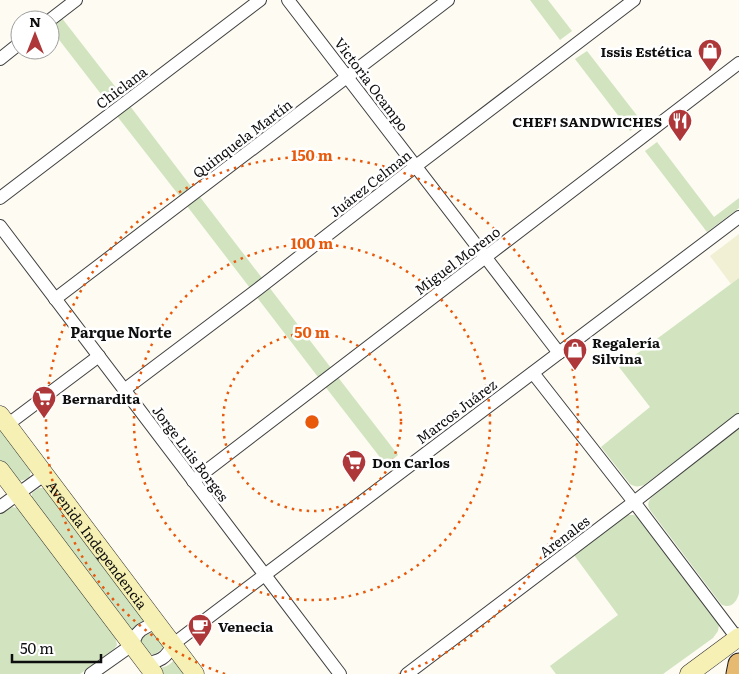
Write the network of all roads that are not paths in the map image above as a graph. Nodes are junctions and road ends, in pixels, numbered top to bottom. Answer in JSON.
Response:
{"nodes":[{"id":1,"x":76,"y":0,"type":"edge"},
{"id":2,"x":260,"y":0,"type":"edge"},
{"id":3,"x":288,"y":0,"type":"edge"},
{"id":4,"x":448,"y":0,"type":"edge"},
{"id":5,"x":634,"y":0,"type":"edge"},
{"id":6,"x":60,"y":12,"type":"edge"},
{"id":7,"x":739,"y":63,"type":"edge"},
{"id":8,"x":347,"y":77,"type":"junction"},
{"id":9,"x":416,"y":166,"type":"junction"},
{"id":10,"x":0,"y":198,"type":"edge"},
{"id":11,"x":739,"y":217,"type":"edge"},
{"id":12,"x":0,"y":226,"type":"edge"},
{"id":13,"x":485,"y":257,"type":"junction"},
{"id":14,"x":56,"y":300,"type":"junction"},
{"id":15,"x":559,"y":353,"type":"junction"},
{"id":16,"x":99,"y":356,"type":"junction"},
{"id":17,"x":533,"y":372,"type":"junction"},
{"id":18,"x":124,"y":390,"type":"junction"},
{"id":19,"x":4,"y":420,"type":"edge"},
{"id":20,"x":739,"y":420,"type":"edge"},
{"id":21,"x":0,"y":470,"type":"edge"},
{"id":22,"x":44,"y":474,"type":"junction"},
{"id":23,"x":193,"y":481,"type":"junction"},
{"id":24,"x":18,"y":494,"type":"junction"},
{"id":25,"x":634,"y":502,"type":"junction"},
{"id":26,"x":0,"y":508,"type":"edge"},
{"id":27,"x":264,"y":575,"type":"junction"},
{"id":28,"x":157,"y":624,"type":"junction"},
{"id":29,"x":738,"y":637,"type":"edge"},
{"id":30,"x":132,"y":645,"type":"junction"},
{"id":31,"x":172,"y":645,"type":"junction"},
{"id":32,"x":739,"y":664,"type":"edge"},
{"id":33,"x":150,"y":668,"type":"edge"},
{"id":34,"x":91,"y":674,"type":"edge"},
{"id":35,"x":195,"y":674,"type":"edge"},
{"id":36,"x":340,"y":674,"type":"edge"},
{"id":37,"x":407,"y":674,"type":"edge"},
{"id":38,"x":689,"y":674,"type":"edge"},
{"id":39,"x":737,"y":674,"type":"edge"}],
"edges":[{"from":1,"to":6,"type":"street"},
{"from":2,"to":10,"type":"street","name":"Chiclana"},
{"from":3,"to":8,"type":"street","name":"Victoria Ocampo"},
{"from":4,"to":8,"type":"street","name":"Quinquela Martín"},
{"from":5,"to":9,"type":"street","name":"Juárez Celman"},
{"from":7,"to":13,"type":"street","name":"Miguel Moreno"},
{"from":8,"to":9,"type":"street","name":"Victoria Ocampo"},
{"from":8,"to":14,"type":"street","name":"Quinquela Martín"},
{"from":9,"to":13,"type":"street","name":"Victoria Ocampo"},
{"from":9,"to":18,"type":"street","name":"Juárez Celman"},
{"from":11,"to":15,"type":"street","name":"Marcos Juárez"},
{"from":12,"to":14,"type":"street","name":"Jorge Luis Borges"},
{"from":13,"to":15,"type":"street","name":"Victoria Ocampo"},
{"from":13,"to":23,"type":"street","name":"Miguel Moreno"},
{"from":14,"to":16,"type":"street","name":"Jorge Luis Borges"},
{"from":15,"to":17,"type":"street","name":"Marcos Juárez"},
{"from":16,"to":18,"type":"street","name":"Jorge Luis Borges"},
{"from":16,"to":19,"type":"street"},
{"from":17,"to":25,"type":"street"},
{"from":17,"to":27,"type":"street","name":"Marcos Juárez"},
{"from":18,"to":23,"type":"street","name":"Jorge Luis Borges"},
{"from":19,"to":22,"type":"main road","name":"Avenida Independencia"},
{"from":20,"to":25,"type":"street","name":"Arenales"},
{"from":21,"to":24,"type":"main road"},
{"from":22,"to":24,"type":"street"},
{"from":22,"to":28,"type":"main road","name":"Avenida Independencia"},
{"from":23,"to":27,"type":"street","name":"Jorge Luis Borges"},
{"from":24,"to":26,"type":"street"},
{"from":24,"to":30,"type":"main road"},
{"from":25,"to":29,"type":"street"},
{"from":25,"to":37,"type":"street","name":"Arenales"},
{"from":27,"to":31,"type":"street","name":"Marcos Juárez"},
{"from":27,"to":36,"type":"street","name":"Jorge Luis Borges"},
{"from":28,"to":30,"type":"street"},
{"from":28,"to":31,"type":"main road","name":"Avenida Independencia"},
{"from":29,"to":38,"type":"main road"},
{"from":30,"to":33,"type":"main road"},
{"from":30,"to":34,"type":"street"},
{"from":31,"to":33,"type":"street","name":"Marcos Juárez"},
{"from":31,"to":35,"type":"main road","name":"Avenida Independencia"},
{"from":32,"to":39,"type":"highway"}]}
